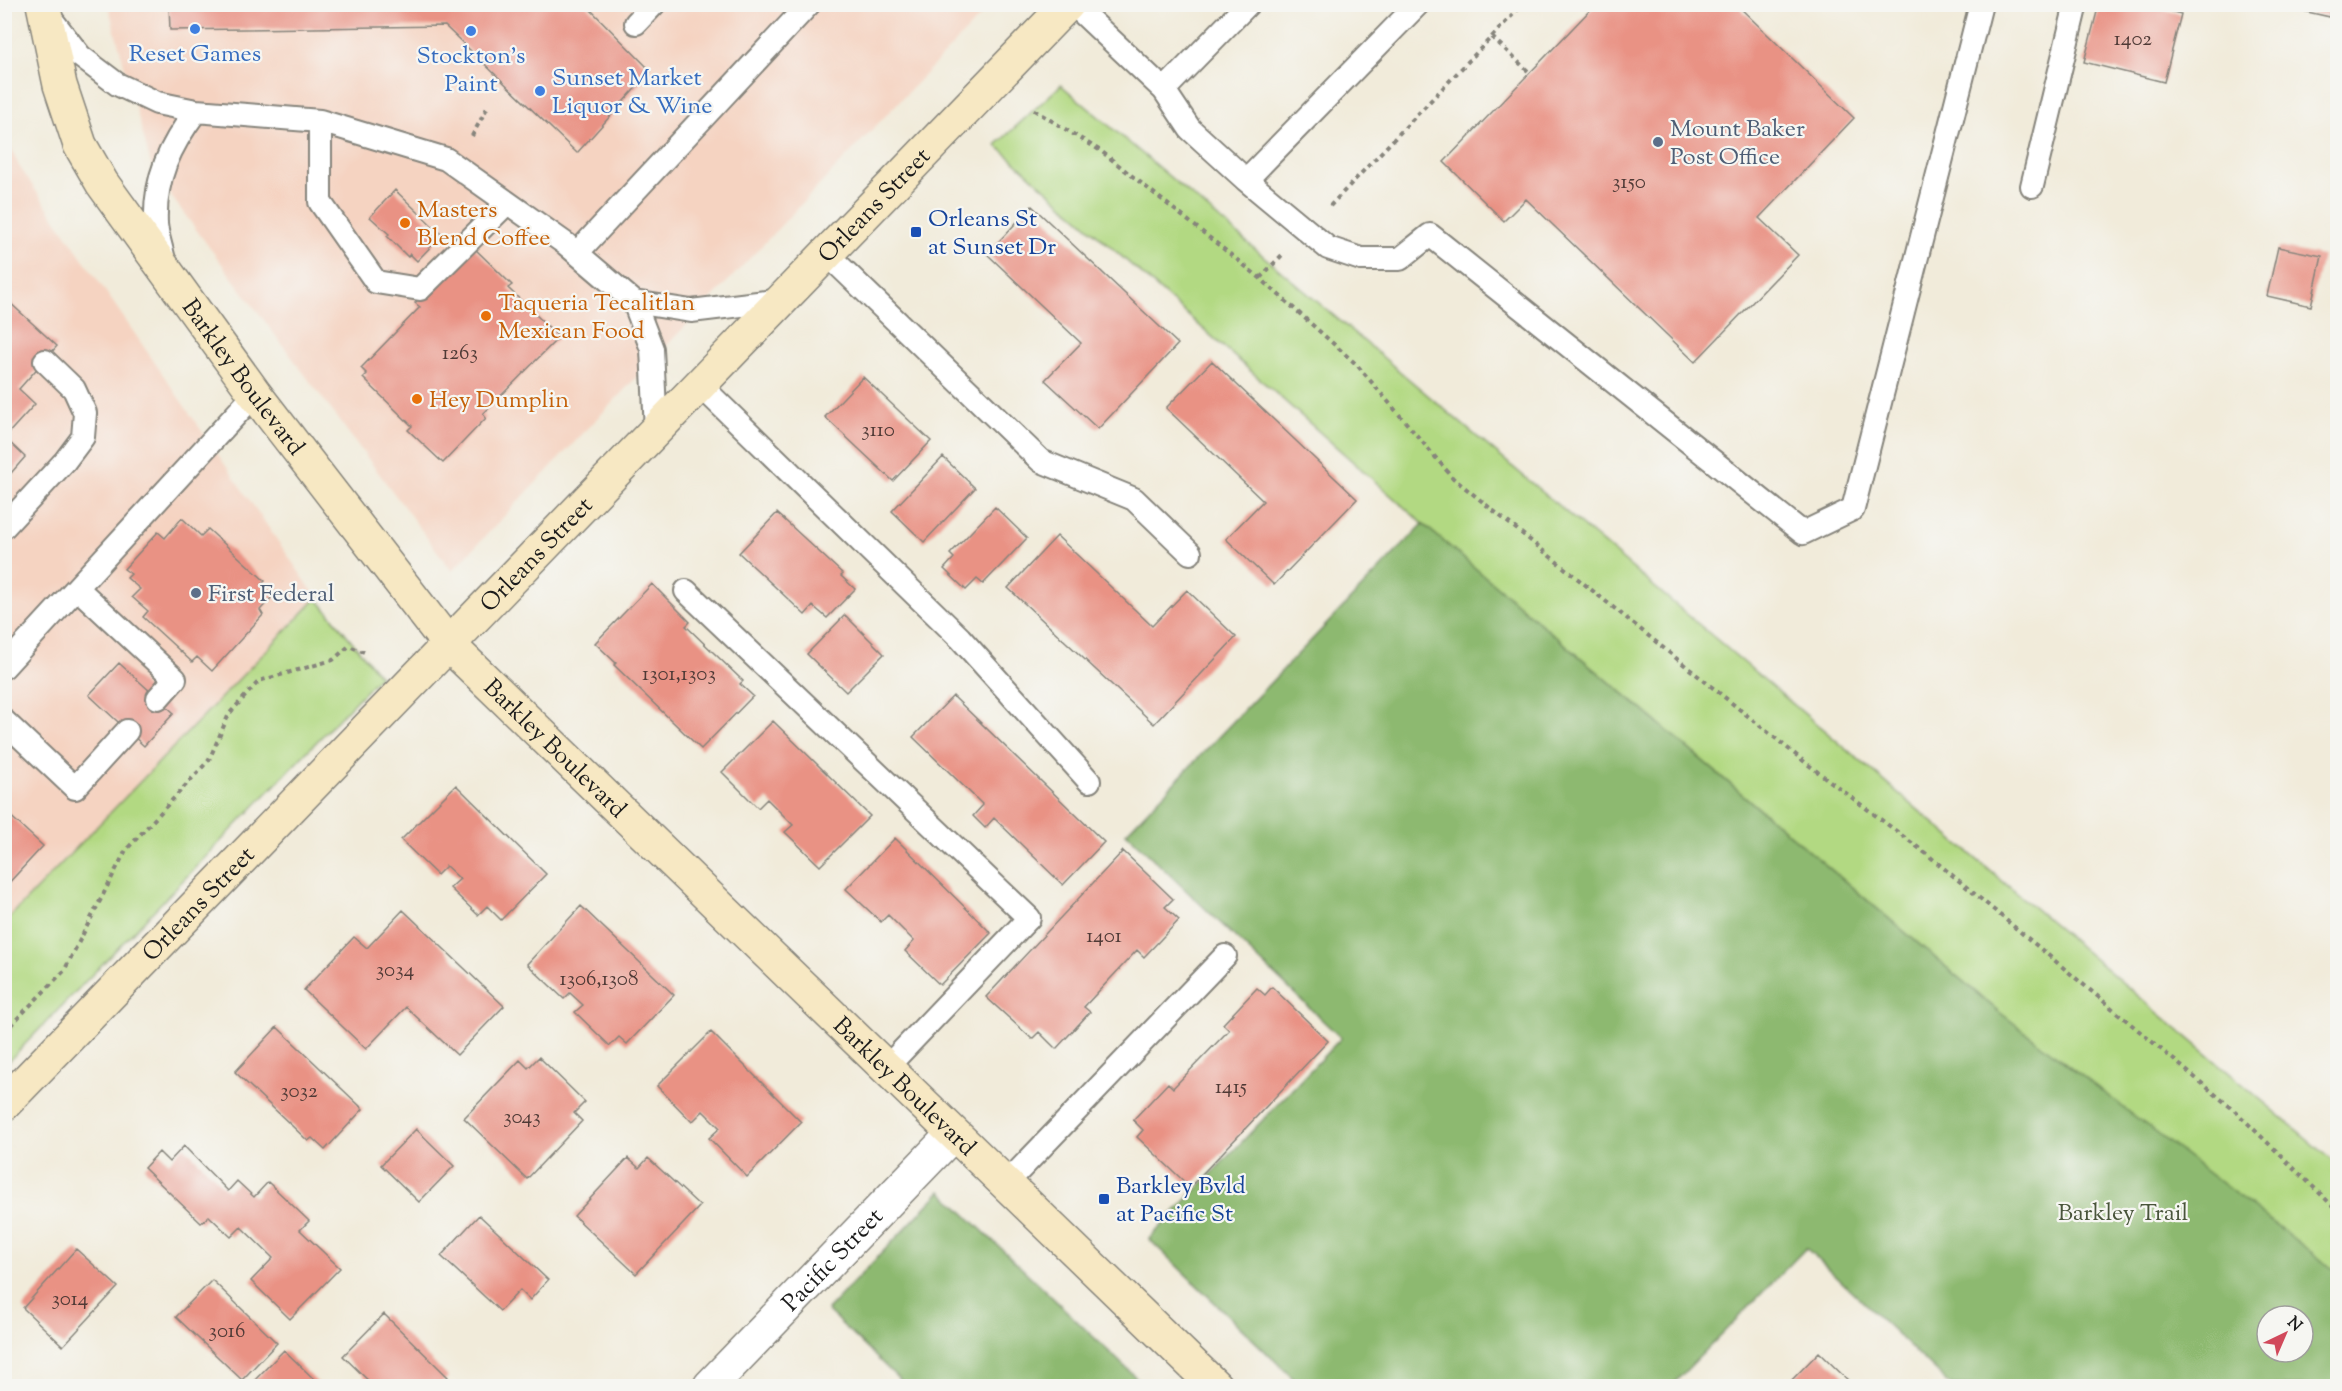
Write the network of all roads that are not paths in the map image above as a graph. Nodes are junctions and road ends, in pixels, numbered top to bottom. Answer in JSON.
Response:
{"nodes":[{"id":1,"x":654,"y":4,"type":"edge"},
{"id":2,"x":809,"y":4,"type":"edge"},
{"id":3,"x":1068,"y":4,"type":"edge"},
{"id":4,"x":1073,"y":4,"type":"edge"},
{"id":5,"x":1248,"y":4,"type":"edge"},
{"id":6,"x":1418,"y":4,"type":"edge"},
{"id":7,"x":1981,"y":4,"type":"edge"},
{"id":8,"x":2076,"y":4,"type":"edge"},
{"id":9,"x":43,"y":6,"type":"edge"},
{"id":10,"x":636,"y":23,"type":"dead end"},
{"id":11,"x":1164,"y":90,"type":"junction"},
{"id":12,"x":196,"y":111,"type":"junction"},
{"id":13,"x":320,"y":121,"type":"junction"},
{"id":14,"x":1246,"y":180,"type":"junction"},
{"id":15,"x":2032,"y":186,"type":"dead end"},
{"id":16,"x":507,"y":202,"type":"junction"},
{"id":17,"x":577,"y":253,"type":"junction"},
{"id":18,"x":826,"y":254,"type":"junction"},
{"id":19,"x":166,"y":270,"type":"junction"},
{"id":20,"x":783,"y":300,"type":"junction"},
{"id":21,"x":634,"y":302,"type":"junction"},
{"id":22,"x":45,"y":361,"type":"dead end"},
{"id":23,"x":700,"y":385,"type":"junction"},
{"id":24,"x":255,"y":394,"type":"junction"},
{"id":25,"x":656,"y":431,"type":"junction"},
{"id":26,"x":4,"y":527,"type":"edge"},
{"id":27,"x":1190,"y":553,"type":"dead end"},
{"id":28,"x":77,"y":588,"type":"junction"},
{"id":29,"x":686,"y":591,"type":"dead end"},
{"id":30,"x":449,"y":645,"type":"junction"},
{"id":31,"x":4,"y":668,"type":"edge"},
{"id":32,"x":158,"y":698,"type":"dead end"},
{"id":33,"x":4,"y":721,"type":"edge"},
{"id":34,"x":127,"y":731,"type":"dead end"},
{"id":35,"x":1089,"y":781,"type":"dead end"},
{"id":36,"x":1225,"y":956,"type":"dead end"},
{"id":37,"x":885,"y":1069,"type":"junction"},
{"id":38,"x":4,"y":1104,"type":"edge"},
{"id":39,"x":953,"y":1134,"type":"junction"},
{"id":40,"x":1005,"y":1185,"type":"junction"},
{"id":41,"x":710,"y":1386,"type":"edge"},
{"id":42,"x":1215,"y":1386,"type":"edge"}],
"edges":[{"from":1,"to":10,"type":"lane"},
{"from":2,"to":17,"type":"lane"},
{"from":3,"to":18,"type":"main road","name":"Orleans Street"},
{"from":4,"to":11,"type":"lane"},
{"from":5,"to":11,"type":"lane"},
{"from":6,"to":14,"type":"lane"},
{"from":7,"to":14,"type":"lane"},
{"from":8,"to":15,"type":"lane"},
{"from":9,"to":12,"type":"lane"},
{"from":9,"to":19,"type":"main road","name":"Barkley Boulevard"},
{"from":11,"to":14,"type":"lane"},
{"from":12,"to":13,"type":"lane"},
{"from":12,"to":19,"type":"lane"},
{"from":13,"to":16,"type":"lane"},
{"from":13,"to":16,"type":"lane"},
{"from":16,"to":17,"type":"lane"},
{"from":17,"to":21,"type":"lane"},
{"from":18,"to":20,"type":"main road","name":"Orleans Street"},
{"from":18,"to":27,"type":"lane"},
{"from":19,"to":24,"type":"main road","name":"Barkley Boulevard"},
{"from":20,"to":21,"type":"lane"},
{"from":20,"to":23,"type":"main road","name":"Orleans Street"},
{"from":21,"to":25,"type":"lane"},
{"from":22,"to":26,"type":"lane"},
{"from":23,"to":25,"type":"main road","name":"Orleans Street"},
{"from":23,"to":35,"type":"lane"},
{"from":24,"to":28,"type":"lane"},
{"from":24,"to":30,"type":"main road","name":"Barkley Boulevard"},
{"from":25,"to":30,"type":"main road","name":"Orleans Street"},
{"from":28,"to":31,"type":"lane"},
{"from":28,"to":32,"type":"lane"},
{"from":29,"to":37,"type":"lane"},
{"from":30,"to":37,"type":"main road","name":"Barkley Boulevard"},
{"from":30,"to":38,"type":"main road","name":"Orleans Street"},
{"from":33,"to":34,"type":"lane"},
{"from":36,"to":40,"type":"lane"},
{"from":37,"to":39,"type":"main road","name":"Barkley Boulevard"},
{"from":39,"to":40,"type":"main road","name":"Barkley Boulevard"},
{"from":39,"to":41,"type":"street","name":"Pacific Street"},
{"from":40,"to":42,"type":"main road","name":"Barkley Boulevard"}]}
